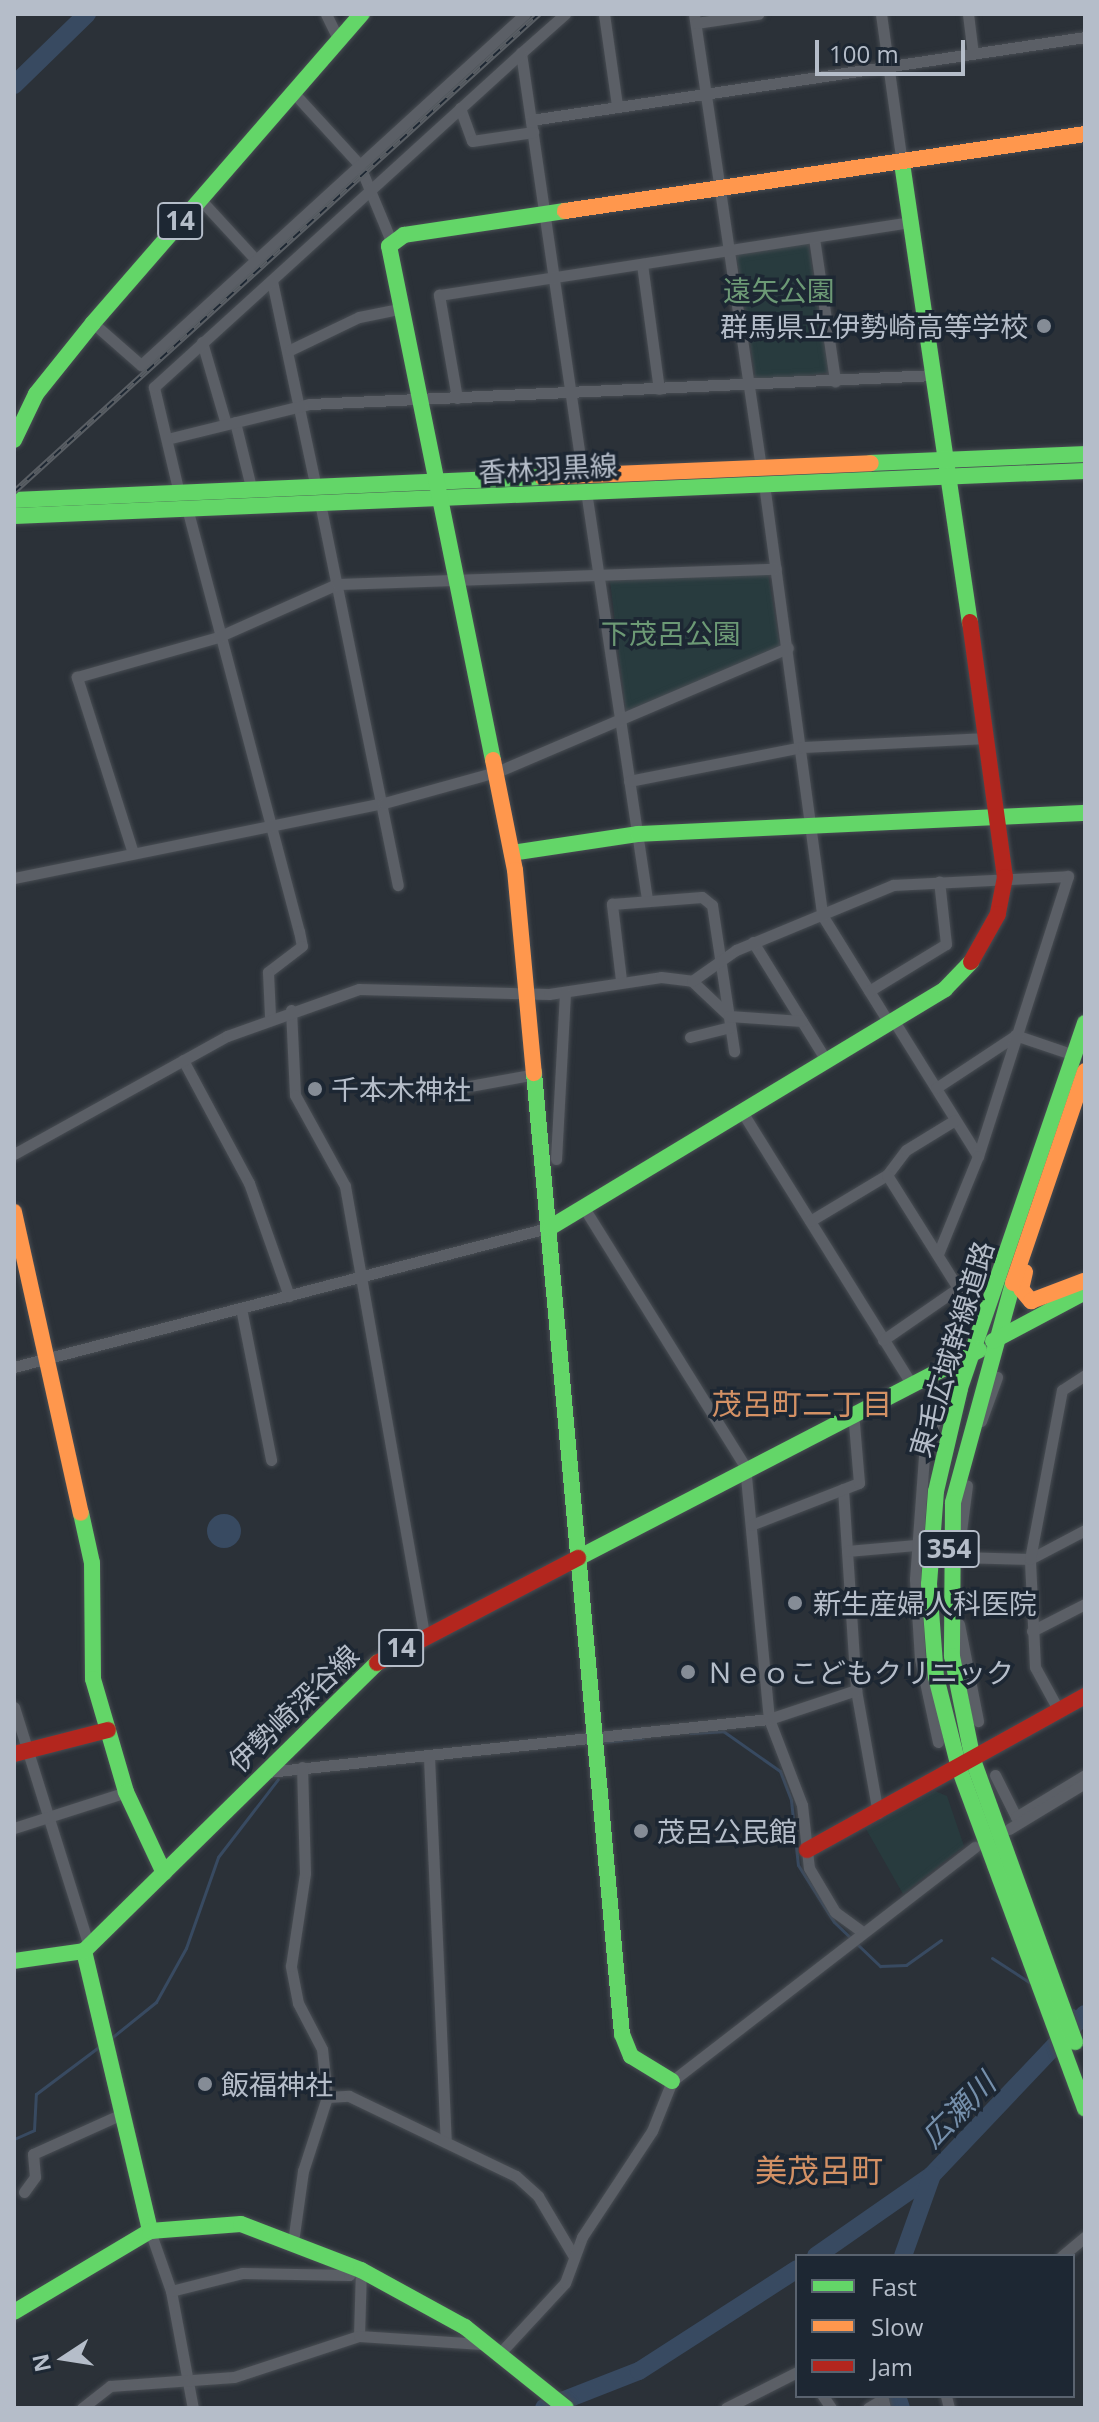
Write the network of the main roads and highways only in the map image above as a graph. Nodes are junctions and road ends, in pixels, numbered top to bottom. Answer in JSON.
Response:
{"nodes":[{"id":1,"x":362,"y":14,"type":"edge"},
{"id":2,"x":1085,"y":134,"type":"edge"},
{"id":3,"x":902,"y":163,"type":"junction"},
{"id":4,"x":14,"y":440,"type":"edge"},
{"id":5,"x":1085,"y":454,"type":"edge"},
{"id":6,"x":948,"y":468,"type":"junction"},
{"id":7,"x":1085,"y":471,"type":"edge"},
{"id":8,"x":434,"y":482,"type":"junction"},
{"id":9,"x":585,"y":484,"type":"junction"},
{"id":10,"x":318,"y":496,"type":"junction"},
{"id":11,"x":438,"y":499,"type":"junction"},
{"id":12,"x":14,"y":500,"type":"edge"},
{"id":13,"x":183,"y":501,"type":"junction"},
{"id":14,"x":14,"y":516,"type":"edge"},
{"id":15,"x":1085,"y":813,"type":"edge"},
{"id":16,"x":999,"y":819,"type":"junction"},
{"id":17,"x":512,"y":853,"type":"junction"},
{"id":18,"x":1085,"y":1023,"type":"edge"},
{"id":19,"x":1085,"y":1071,"type":"edge"},
{"id":20,"x":14,"y":1212,"type":"edge"},
{"id":21,"x":1037,"y":1212,"type":"junction"},
{"id":22,"x":551,"y":1227,"type":"junction"},
{"id":23,"x":1085,"y":1280,"type":"edge"},
{"id":24,"x":1085,"y":1292,"type":"edge"},
{"id":25,"x":986,"y":1340,"type":"junction"},
{"id":26,"x":853,"y":1412,"type":"junction"},
{"id":27,"x":580,"y":1556,"type":"junction"},
{"id":28,"x":1085,"y":1696,"type":"edge"},
{"id":29,"x":108,"y":1730,"type":"junction"},
{"id":30,"x":22,"y":1753,"type":"edge"},
{"id":31,"x":966,"y":1764,"type":"junction"},
{"id":32,"x":807,"y":1850,"type":"road end"},
{"id":33,"x":164,"y":1873,"type":"junction"},
{"id":34,"x":87,"y":1949,"type":"junction"},
{"id":35,"x":14,"y":1961,"type":"edge"},
{"id":36,"x":1085,"y":2070,"type":"edge"},
{"id":37,"x":672,"y":2081,"type":"road end"},
{"id":38,"x":1082,"y":2100,"type":"edge"},
{"id":39,"x":150,"y":2231,"type":"junction"},
{"id":40,"x":14,"y":2312,"type":"edge"},
{"id":41,"x":566,"y":2408,"type":"edge"}],
"edges":[{"from":1,"to":4,"type":"main road","number":"14"},
{"from":2,"to":3,"type":"main road"},
{"from":3,"to":6,"type":"main road"},
{"from":3,"to":8,"type":"main road"},
{"from":5,"to":6,"type":"main road","name":"香林羽黒線"},
{"from":6,"to":7,"type":"main road","name":"香林羽黒線"},
{"from":6,"to":9,"type":"main road","name":"香林羽黒線"},
{"from":6,"to":16,"type":"main road"},
{"from":8,"to":9,"type":"main road","name":"香林羽黒線"},
{"from":8,"to":10,"type":"main road","name":"香林羽黒線"},
{"from":8,"to":11,"type":"main road"},
{"from":9,"to":11,"type":"main road","name":"香林羽黒線"},
{"from":10,"to":11,"type":"main road","name":"香林羽黒線"},
{"from":10,"to":13,"type":"main road","name":"香林羽黒線"},
{"from":10,"to":13,"type":"main road","name":"香林羽黒線"},
{"from":11,"to":17,"type":"main road"},
{"from":12,"to":13,"type":"main road","name":"香林羽黒線"},
{"from":13,"to":14,"type":"main road","name":"香林羽黒線"},
{"from":15,"to":16,"type":"main road"},
{"from":16,"to":17,"type":"main road"},
{"from":16,"to":22,"type":"main road"},
{"from":17,"to":22,"type":"main road"},
{"from":18,"to":25,"type":"main road","name":"東毛広域幹線道路","number":"354"},
{"from":19,"to":21,"type":"main road","name":"東毛広域幹線道路","number":"354"},
{"from":20,"to":29,"type":"main road"},
{"from":21,"to":23,"type":"main road"},
{"from":21,"to":25,"type":"main road","name":"東毛広域幹線道路","number":"354"},
{"from":22,"to":27,"type":"main road"},
{"from":23,"to":25,"type":"main road"},
{"from":24,"to":25,"type":"main road"},
{"from":25,"to":26,"type":"main road","name":"伊勢崎深谷線","number":"14"},
{"from":25,"to":26,"type":"main road","name":"伊勢崎深谷線","number":"14"},
{"from":25,"to":31,"type":"main road","name":"東毛広域幹線道路","number":"354"},
{"from":25,"to":31,"type":"main road","name":"東毛広域幹線道路","number":"354"},
{"from":26,"to":27,"type":"main road","name":"伊勢崎深谷線","number":"14"},
{"from":27,"to":33,"type":"main road","name":"伊勢崎深谷線","number":"14"},
{"from":27,"to":37,"type":"main road"},
{"from":28,"to":31,"type":"main road"},
{"from":29,"to":30,"type":"main road"},
{"from":29,"to":33,"type":"main road"},
{"from":31,"to":32,"type":"main road"},
{"from":31,"to":36,"type":"main road","name":"東毛広域幹線道路","number":"354"},
{"from":31,"to":38,"type":"main road","name":"東毛広域幹線道路","number":"354"},
{"from":33,"to":34,"type":"main road","name":"伊勢崎深谷線","number":"14"},
{"from":34,"to":35,"type":"main road"},
{"from":34,"to":39,"type":"main road"},
{"from":39,"to":40,"type":"main road"},
{"from":39,"to":41,"type":"main road"}]}
